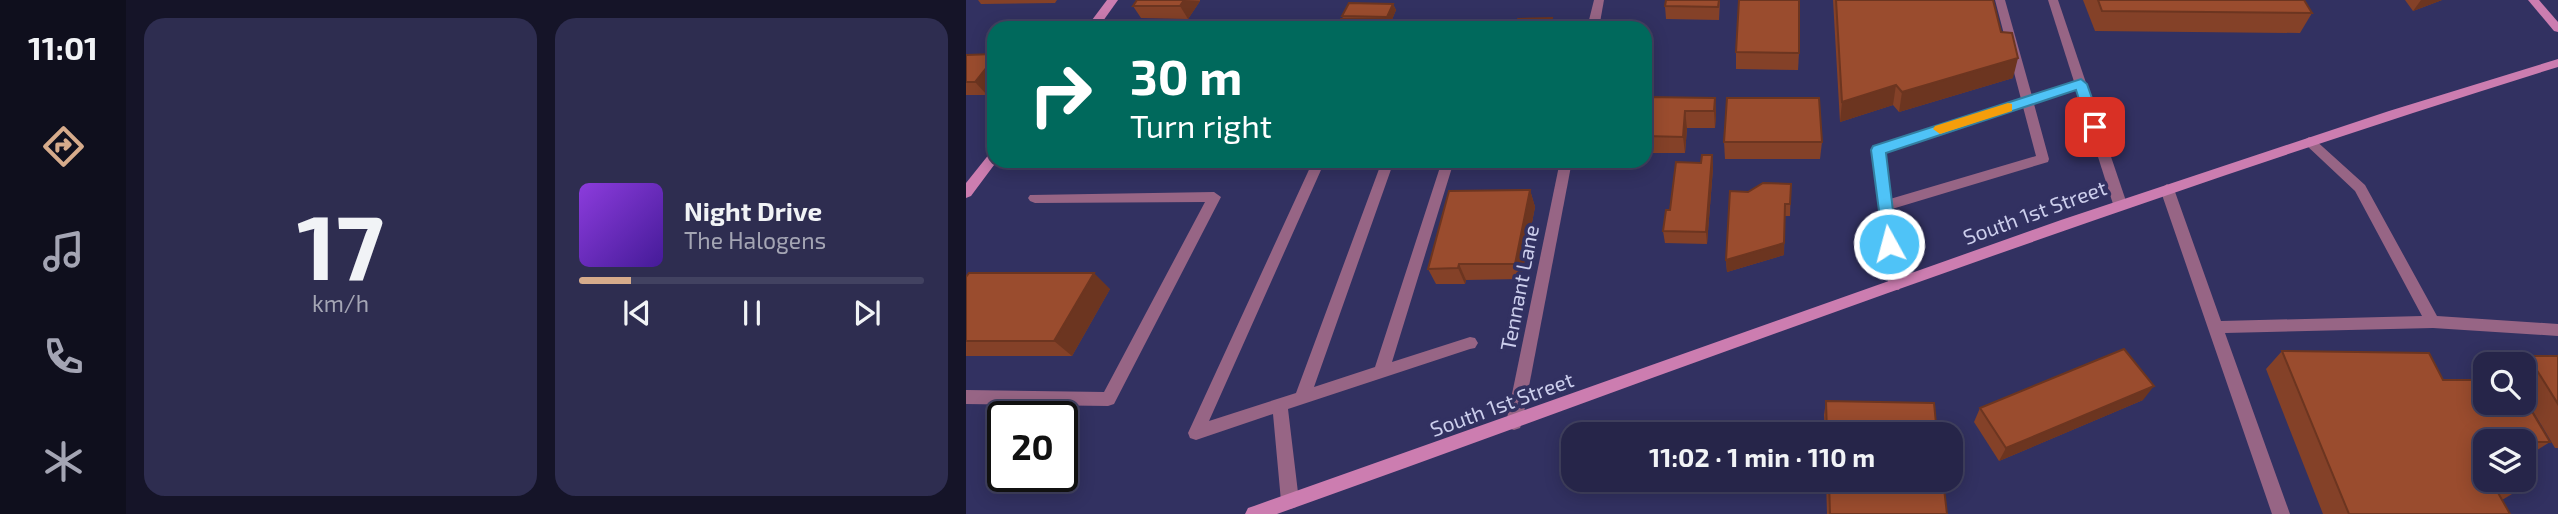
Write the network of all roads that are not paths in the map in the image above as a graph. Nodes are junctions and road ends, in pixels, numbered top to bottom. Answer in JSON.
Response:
{"nodes":[{"id":1,"x":1113,"y":0,"type":"edge"},
{"id":2,"x":1599,"y":0,"type":"edge"},
{"id":3,"x":2000,"y":0,"type":"edge"},
{"id":4,"x":2053,"y":0,"type":"edge"},
{"id":5,"x":2533,"y":0,"type":"edge"},
{"id":6,"x":1097,"y":21,"type":"edge"},
{"id":7,"x":1594,"y":21,"type":"edge"},
{"id":8,"x":2558,"y":29,"type":"edge"},
{"id":9,"x":2558,"y":63,"type":"edge"},
{"id":10,"x":2081,"y":84,"type":"junction"},
{"id":11,"x":2027,"y":101,"type":"junction"},
{"id":12,"x":2309,"y":141,"type":"junction"},
{"id":13,"x":987,"y":165,"type":"edge"},
{"id":14,"x":1316,"y":168,"type":"edge"},
{"id":15,"x":1385,"y":168,"type":"edge"},
{"id":16,"x":1446,"y":168,"type":"edge"},
{"id":17,"x":1565,"y":168,"type":"edge"},
{"id":18,"x":2167,"y":189,"type":"junction"},
{"id":19,"x":966,"y":193,"type":"edge"},
{"id":20,"x":1035,"y":198,"type":"dead end"},
{"id":21,"x":2120,"y":204,"type":"junction"},
{"id":22,"x":1885,"y":206,"type":"junction"},
{"id":23,"x":1894,"y":286,"type":"junction"},
{"id":24,"x":2433,"y":323,"type":"junction"},
{"id":25,"x":2214,"y":327,"type":"junction"},
{"id":26,"x":2558,"y":330,"type":"edge"},
{"id":27,"x":1470,"y":343,"type":"dead end"},
{"id":28,"x":1381,"y":372,"type":"junction"},
{"id":29,"x":966,"y":397,"type":"edge"},
{"id":30,"x":1302,"y":398,"type":"junction"},
{"id":31,"x":1280,"y":405,"type":"junction"},
{"id":32,"x":1514,"y":423,"type":"junction"},
{"id":33,"x":1290,"y":501,"type":"junction"},
{"id":34,"x":1254,"y":514,"type":"edge"},
{"id":35,"x":2281,"y":514,"type":"edge"}],
"edges":[{"from":1,"to":6,"type":"main road"},
{"from":2,"to":7,"type":"street"},
{"from":3,"to":11,"type":"street"},
{"from":4,"to":10,"type":"street"},
{"from":5,"to":8,"type":"main road"},
{"from":9,"to":12,"type":"main road","name":"South 1st Street"},
{"from":10,"to":11,"type":"street"},
{"from":10,"to":21,"type":"street"},
{"from":11,"to":22,"type":"street"},
{"from":11,"to":22,"type":"street"},
{"from":12,"to":18,"type":"main road","name":"South 1st Street"},
{"from":12,"to":24,"type":"street"},
{"from":13,"to":19,"type":"main road"},
{"from":14,"to":31,"type":"street"},
{"from":15,"to":30,"type":"street"},
{"from":16,"to":28,"type":"street"},
{"from":17,"to":32,"type":"street","name":"Tennant Lane"},
{"from":18,"to":21,"type":"main road","name":"South 1st Street"},
{"from":18,"to":25,"type":"street"},
{"from":20,"to":29,"type":"street"},
{"from":21,"to":23,"type":"main road","name":"South 1st Street"},
{"from":22,"to":23,"type":"street"},
{"from":23,"to":32,"type":"main road","name":"South 1st Street"},
{"from":24,"to":25,"type":"street"},
{"from":24,"to":26,"type":"street"},
{"from":25,"to":35,"type":"street"},
{"from":27,"to":28,"type":"street"},
{"from":28,"to":30,"type":"street"},
{"from":30,"to":31,"type":"street"},
{"from":31,"to":33,"type":"street"},
{"from":32,"to":33,"type":"main road","name":"South 1st Street"},
{"from":33,"to":34,"type":"main road","name":"South 1st Street"}]}
